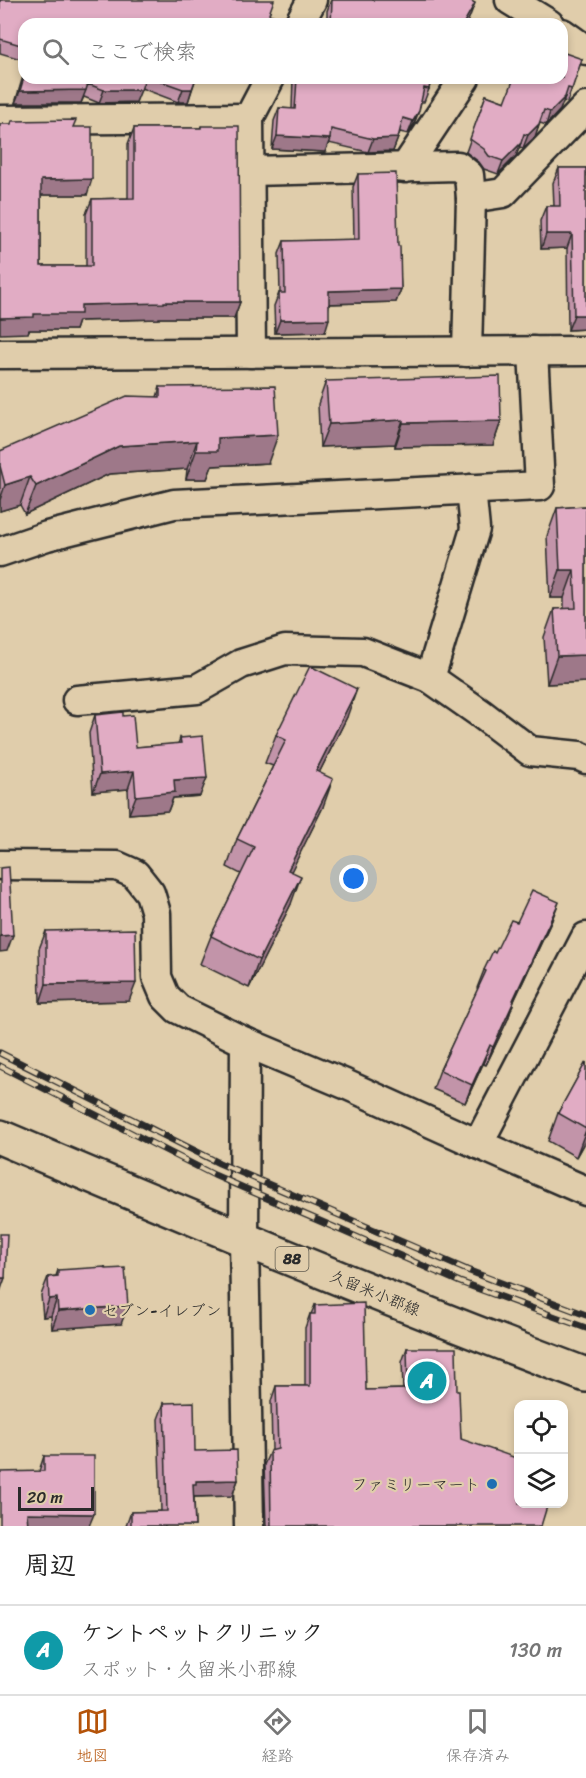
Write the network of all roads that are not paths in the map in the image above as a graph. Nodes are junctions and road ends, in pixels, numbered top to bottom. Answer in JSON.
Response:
{"nodes":[{"id":1,"x":312,"y":0,"type":"edge"},
{"id":2,"x":510,"y":0,"type":"edge"},
{"id":3,"x":302,"y":18,"type":"edge"},
{"id":4,"x":539,"y":18,"type":"edge"},
{"id":5,"x":568,"y":37,"type":"edge"},
{"id":6,"x":586,"y":50,"type":"edge"},
{"id":7,"x":267,"y":84,"type":"edge"},
{"id":8,"x":461,"y":84,"type":"edge"},
{"id":9,"x":586,"y":107,"type":"edge"},
{"id":10,"x":249,"y":118,"type":"junction"},
{"id":11,"x":0,"y":120,"type":"edge"},
{"id":12,"x":405,"y":168,"type":"junction"},
{"id":13,"x":249,"y":171,"type":"junction"},
{"id":14,"x":471,"y":198,"type":"junction"},
{"id":15,"x":533,"y":351,"type":"junction"},
{"id":16,"x":586,"y":351,"type":"edge"},
{"id":17,"x":467,"y":352,"type":"junction"},
{"id":18,"x":251,"y":353,"type":"junction"},
{"id":19,"x":0,"y":354,"type":"edge"},
{"id":20,"x":471,"y":489,"type":"junction"},
{"id":21,"x":0,"y":552,"type":"edge"},
{"id":22,"x":430,"y":678,"type":"junction"},
{"id":23,"x":76,"y":700,"type":"dead end"},
{"id":24,"x":586,"y":759,"type":"edge"},
{"id":25,"x":0,"y":865,"type":"edge"},
{"id":26,"x":586,"y":937,"type":"edge"},
{"id":27,"x":245,"y":1042,"type":"junction"},
{"id":28,"x":0,"y":1137,"type":"edge"},
{"id":29,"x":478,"y":1144,"type":"junction"},
{"id":30,"x":586,"y":1191,"type":"edge"},
{"id":31,"x":244,"y":1239,"type":"junction"},
{"id":32,"x":586,"y":1375,"type":"edge"},
{"id":33,"x":249,"y":1526,"type":"edge"}],
"edges":[{"from":1,"to":3,"type":"street"},
{"from":2,"to":4,"type":"street"},
{"from":5,"to":6,"type":"street"},
{"from":7,"to":10,"type":"street"},
{"from":8,"to":12,"type":"street"},
{"from":9,"to":14,"type":"street"},
{"from":10,"to":11,"type":"street"},
{"from":10,"to":13,"type":"street"},
{"from":12,"to":13,"type":"street"},
{"from":12,"to":14,"type":"street"},
{"from":13,"to":18,"type":"street"},
{"from":14,"to":17,"type":"street"},
{"from":15,"to":16,"type":"street"},
{"from":15,"to":17,"type":"street"},
{"from":15,"to":20,"type":"street"},
{"from":17,"to":18,"type":"street"},
{"from":18,"to":19,"type":"street"},
{"from":20,"to":21,"type":"street"},
{"from":20,"to":22,"type":"street"},
{"from":22,"to":23,"type":"street"},
{"from":22,"to":24,"type":"street"},
{"from":25,"to":27,"type":"street"},
{"from":26,"to":29,"type":"street"},
{"from":27,"to":29,"type":"street"},
{"from":27,"to":31,"type":"street"},
{"from":28,"to":31,"type":"main road","name":"久留米小郡線","number":"88"},
{"from":29,"to":30,"type":"street"},
{"from":31,"to":32,"type":"main road","name":"久留米小郡線","number":"88"},
{"from":31,"to":33,"type":"street"}]}
